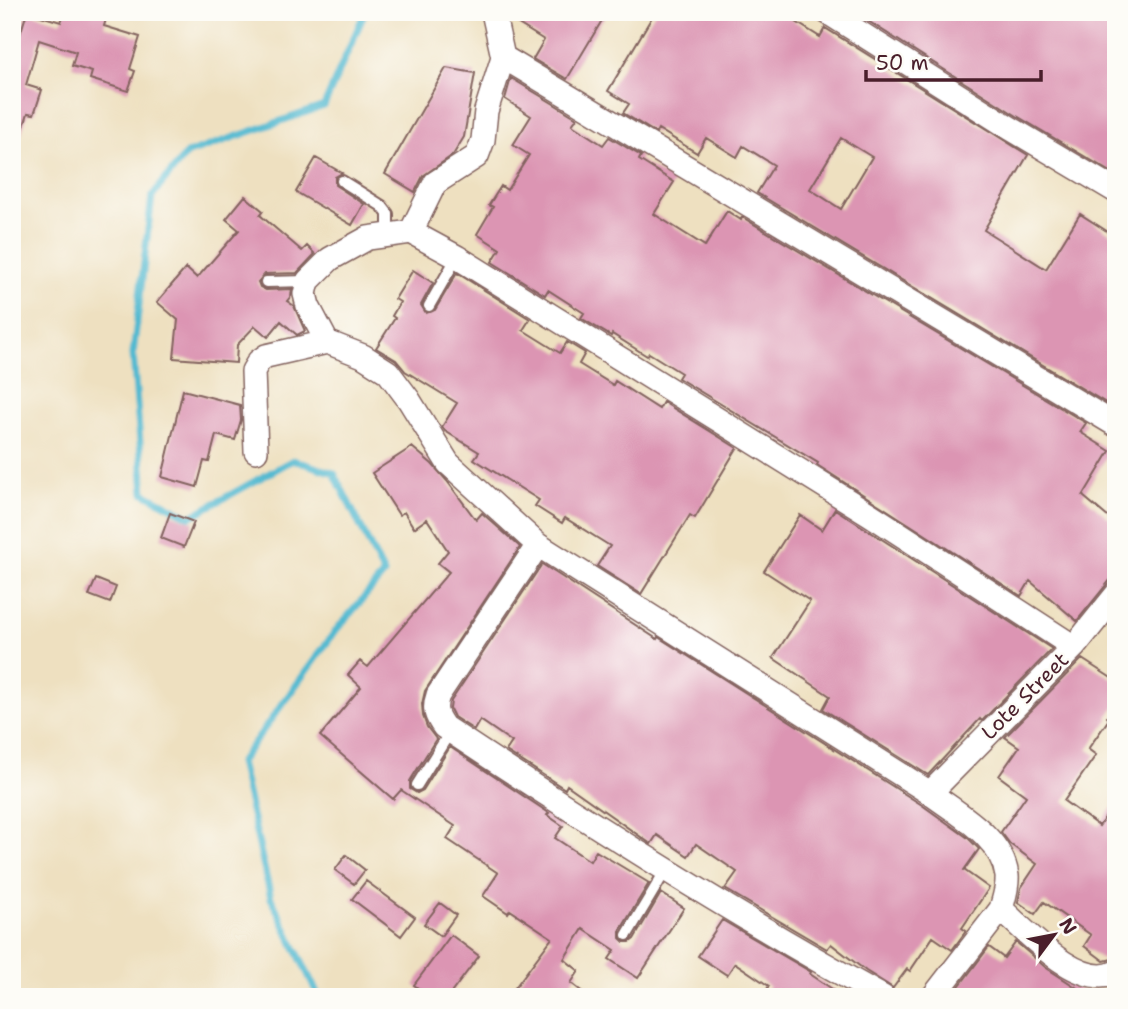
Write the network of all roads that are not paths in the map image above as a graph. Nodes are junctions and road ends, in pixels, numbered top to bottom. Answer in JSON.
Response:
{"nodes":[{"id":1,"x":493,"y":12,"type":"edge"},
{"id":2,"x":827,"y":12,"type":"edge"},
{"id":3,"x":503,"y":57,"type":"junction"},
{"id":4,"x":342,"y":181,"type":"dead end"},
{"id":5,"x":1116,"y":191,"type":"edge"},
{"id":6,"x":411,"y":232,"type":"junction"},
{"id":7,"x":388,"y":233,"type":"junction"},
{"id":8,"x":457,"y":257,"type":"junction"},
{"id":9,"x":307,"y":281,"type":"junction"},
{"id":10,"x":266,"y":282,"type":"dead end"},
{"id":11,"x":429,"y":306,"type":"dead end"},
{"id":12,"x":327,"y":342,"type":"junction"},
{"id":13,"x":1116,"y":425,"type":"edge"},
{"id":14,"x":256,"y":451,"type":"dead end"},
{"id":15,"x":538,"y":545,"type":"junction"},
{"id":16,"x":1116,"y":595,"type":"edge"},
{"id":17,"x":1074,"y":647,"type":"junction"},
{"id":18,"x":450,"y":732,"type":"junction"},
{"id":19,"x":417,"y":785,"type":"dead end"},
{"id":20,"x":930,"y":793,"type":"junction"},
{"id":21,"x":667,"y":869,"type":"junction"},
{"id":22,"x":1001,"y":909,"type":"junction"},
{"id":23,"x":627,"y":935,"type":"dead end"},
{"id":24,"x":1116,"y":972,"type":"edge"},
{"id":25,"x":883,"y":997,"type":"edge"},
{"id":26,"x":933,"y":997,"type":"edge"}],
"edges":[{"from":1,"to":3,"type":"street"},
{"from":2,"to":5,"type":"street"},
{"from":3,"to":6,"type":"street"},
{"from":3,"to":13,"type":"street"},
{"from":4,"to":7,"type":"lane"},
{"from":6,"to":7,"type":"street"},
{"from":6,"to":8,"type":"street"},
{"from":7,"to":9,"type":"street"},
{"from":8,"to":11,"type":"lane"},
{"from":8,"to":17,"type":"street"},
{"from":9,"to":10,"type":"lane"},
{"from":9,"to":12,"type":"street"},
{"from":12,"to":14,"type":"street"},
{"from":12,"to":15,"type":"street"},
{"from":15,"to":18,"type":"street"},
{"from":15,"to":20,"type":"street"},
{"from":16,"to":17,"type":"street","name":"Lote Street"},
{"from":17,"to":20,"type":"street","name":"Lote Street"},
{"from":18,"to":19,"type":"lane"},
{"from":18,"to":21,"type":"street"},
{"from":20,"to":22,"type":"street"},
{"from":21,"to":23,"type":"lane"},
{"from":21,"to":25,"type":"street"},
{"from":22,"to":24,"type":"street"},
{"from":22,"to":26,"type":"street"}]}
